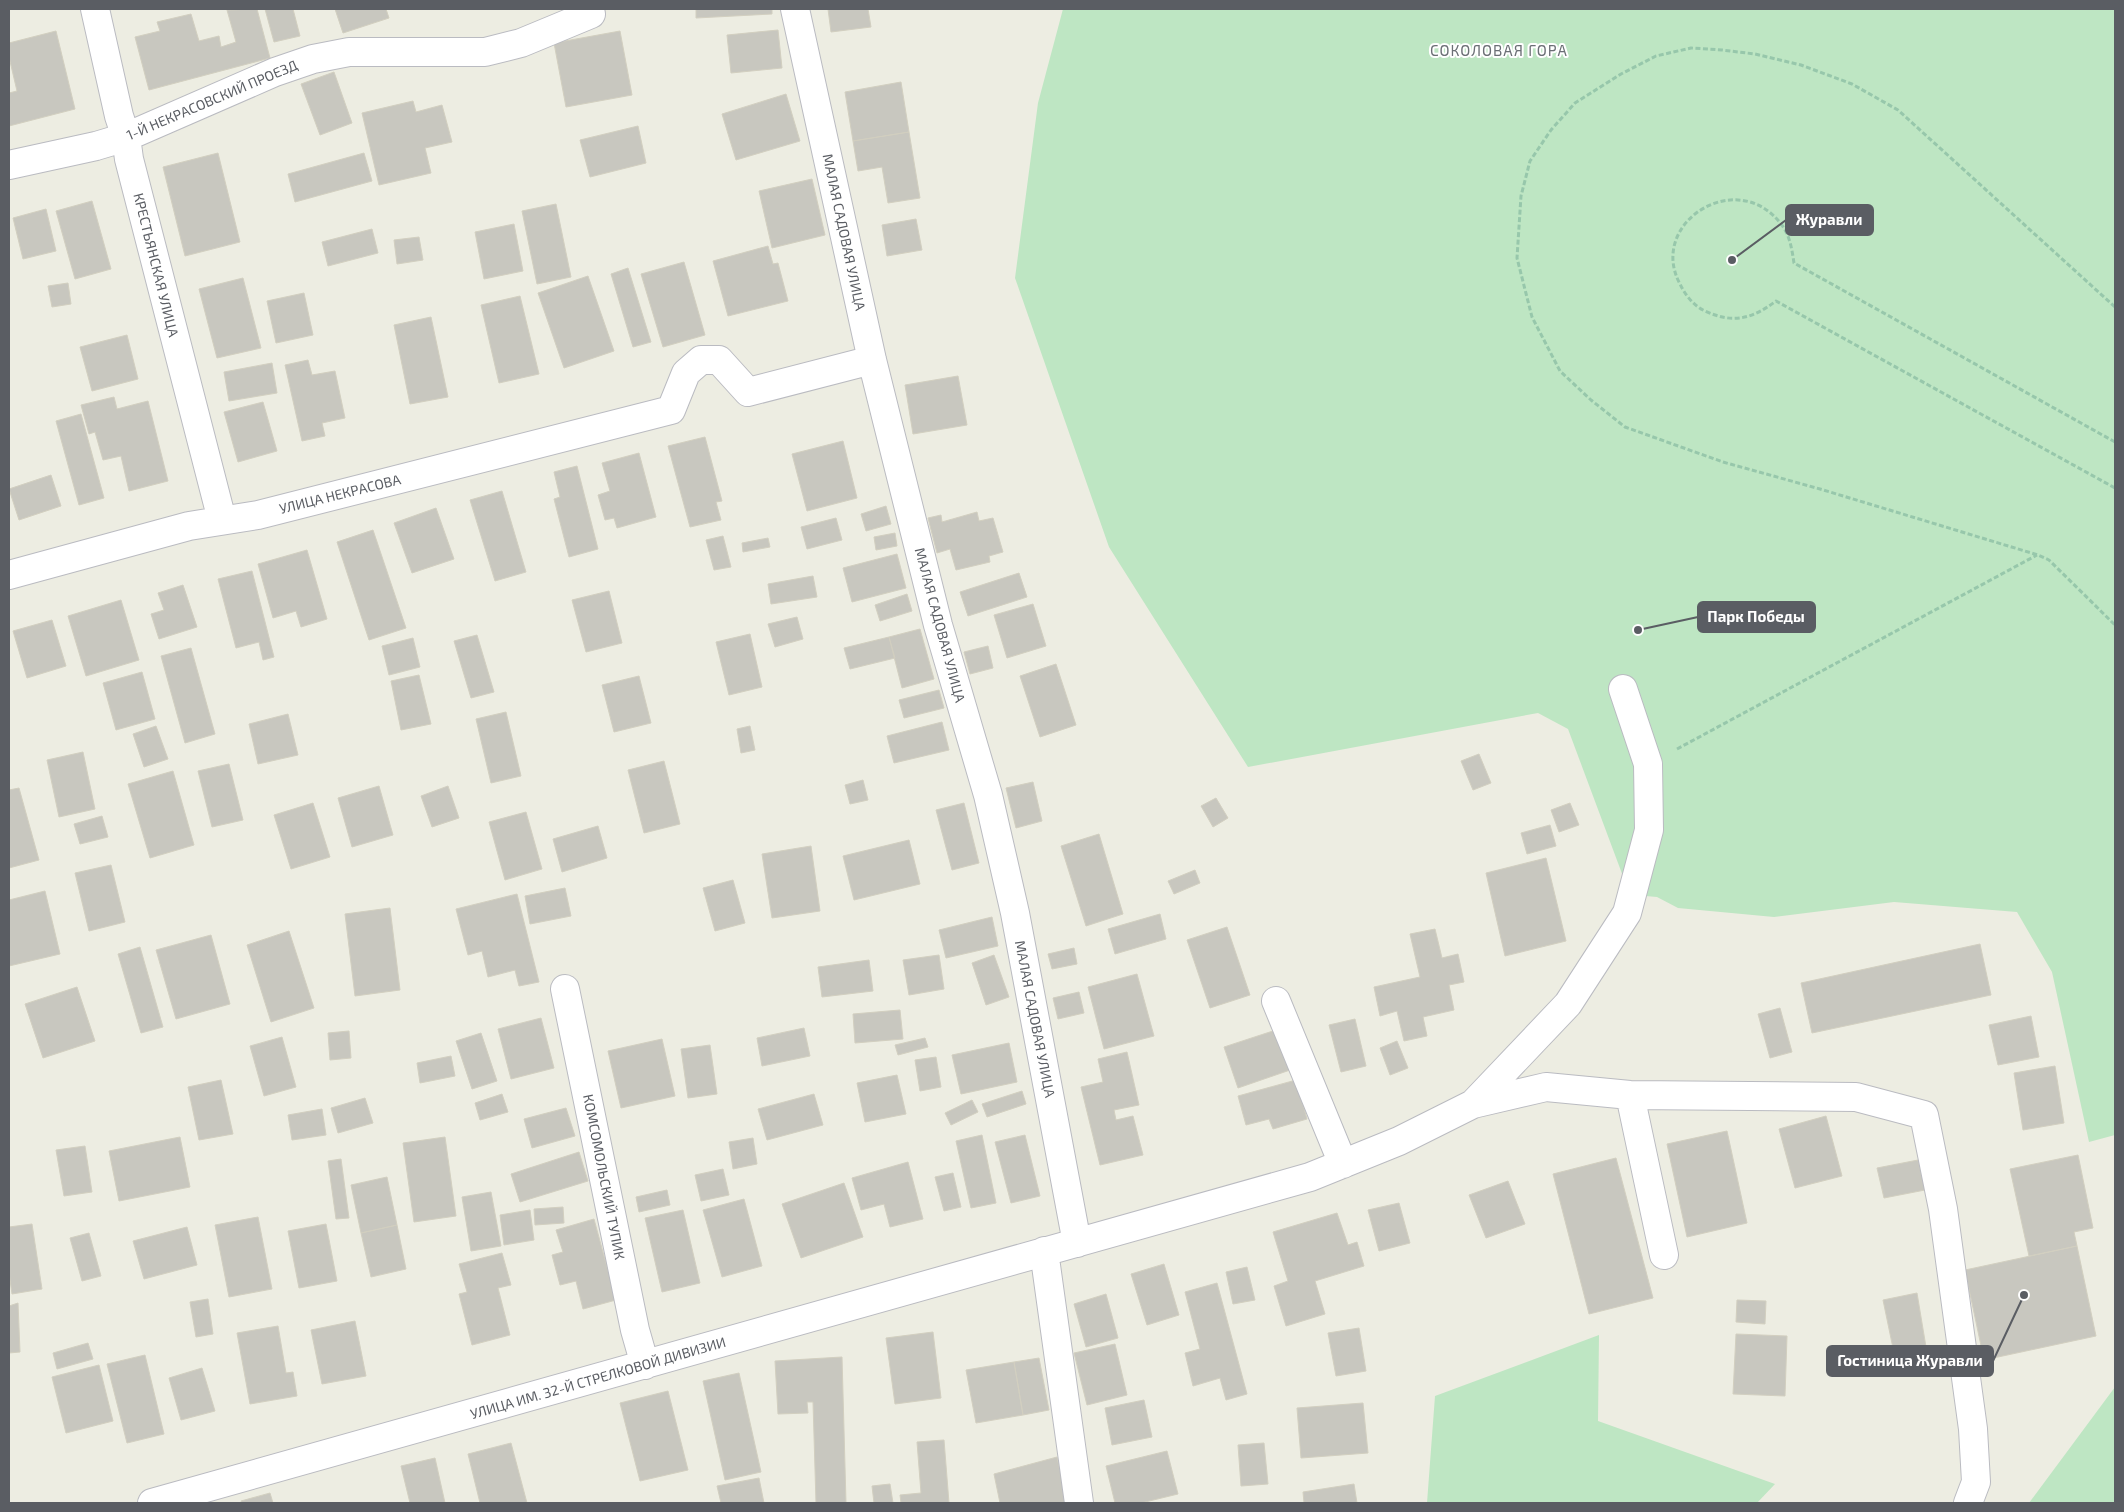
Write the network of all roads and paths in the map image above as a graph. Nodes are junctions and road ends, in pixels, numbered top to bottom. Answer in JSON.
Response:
{"nodes":[{"id":1,"x":95,"y":9,"type":"edge"},
{"id":2,"x":795,"y":9,"type":"edge"},
{"id":3,"x":592,"y":14,"type":"dead end"},
{"id":4,"x":126,"y":137,"type":"junction"},
{"id":5,"x":9,"y":165,"type":"edge"},
{"id":6,"x":2115,"y":307,"type":"edge"},
{"id":7,"x":872,"y":360,"type":"junction"},
{"id":8,"x":2115,"y":442,"type":"edge"},
{"id":9,"x":2115,"y":488,"type":"edge"},
{"id":10,"x":222,"y":520,"type":"junction"},
{"id":11,"x":2038,"y":555,"type":"junction"},
{"id":12,"x":9,"y":575,"type":"edge"},
{"id":13,"x":2115,"y":625,"type":"edge"},
{"id":14,"x":1624,"y":689,"type":"dead end"},
{"id":15,"x":1648,"y":764,"type":"junction"},
{"id":16,"x":566,"y":988,"type":"dead end"},
{"id":17,"x":1276,"y":1001,"type":"dead end"},
{"id":18,"x":1630,"y":1096,"type":"junction"},
{"id":19,"x":1473,"y":1104,"type":"junction"},
{"id":20,"x":1343,"y":1164,"type":"junction"},
{"id":21,"x":1078,"y":1243,"type":"junction"},
{"id":22,"x":1044,"y":1251,"type":"junction"},
{"id":23,"x":1664,"y":1255,"type":"dead end"},
{"id":24,"x":645,"y":1365,"type":"junction"},
{"id":25,"x":152,"y":1503,"type":"edge"},
{"id":26,"x":1079,"y":1503,"type":"edge"},
{"id":27,"x":1968,"y":1503,"type":"edge"}],
"edges":[{"from":1,"to":4,"type":"street","name":"КРЕСТЬЯНСКАЯ УЛИЦА"},
{"from":2,"to":7,"type":"street","name":"МАЛАЯ САДОВАЯ УЛИЦА"},
{"from":3,"to":4,"type":"street","name":"1-Й НЕКРАСОВСКИЙ ПРОЕЗД"},
{"from":4,"to":5,"type":"street","name":"1-Й НЕКРАСОВСКИЙ ПРОЕЗД"},
{"from":4,"to":10,"type":"street","name":"КРЕСТЬЯНСКАЯ УЛИЦА"},
{"from":6,"to":11,"type":"path"},
{"from":7,"to":10,"type":"street","name":"УЛИЦА НЕКРАСОВА"},
{"from":7,"to":21,"type":"street","name":"МАЛАЯ САДОВАЯ УЛИЦА"},
{"from":8,"to":9,"type":"path"},
{"from":10,"to":12,"type":"street","name":"УЛИЦА НЕКРАСОВА"},
{"from":11,"to":13,"type":"path"},
{"from":11,"to":15,"type":"path"},
{"from":14,"to":15,"type":"street"},
{"from":15,"to":19,"type":"street"},
{"from":16,"to":24,"type":"street","name":"КОМСОМОЛЬСКИЙ ТУПИК"},
{"from":17,"to":20,"type":"street"},
{"from":18,"to":19,"type":"street"},
{"from":18,"to":23,"type":"street"},
{"from":18,"to":27,"type":"street"},
{"from":19,"to":20,"type":"street"},
{"from":20,"to":21,"type":"street"},
{"from":21,"to":22,"type":"street","name":"УЛИЦА ИМ. 32-Й СТРЕЛКОВОЙ ДИВИЗИИ"},
{"from":22,"to":24,"type":"street","name":"УЛИЦА ИМ. 32-Й СТРЕЛКОВОЙ ДИВИЗИИ"},
{"from":22,"to":26,"type":"street"},
{"from":24,"to":25,"type":"street","name":"УЛИЦА ИМ. 32-Й СТРЕЛКОВОЙ ДИВИЗИИ"}]}
